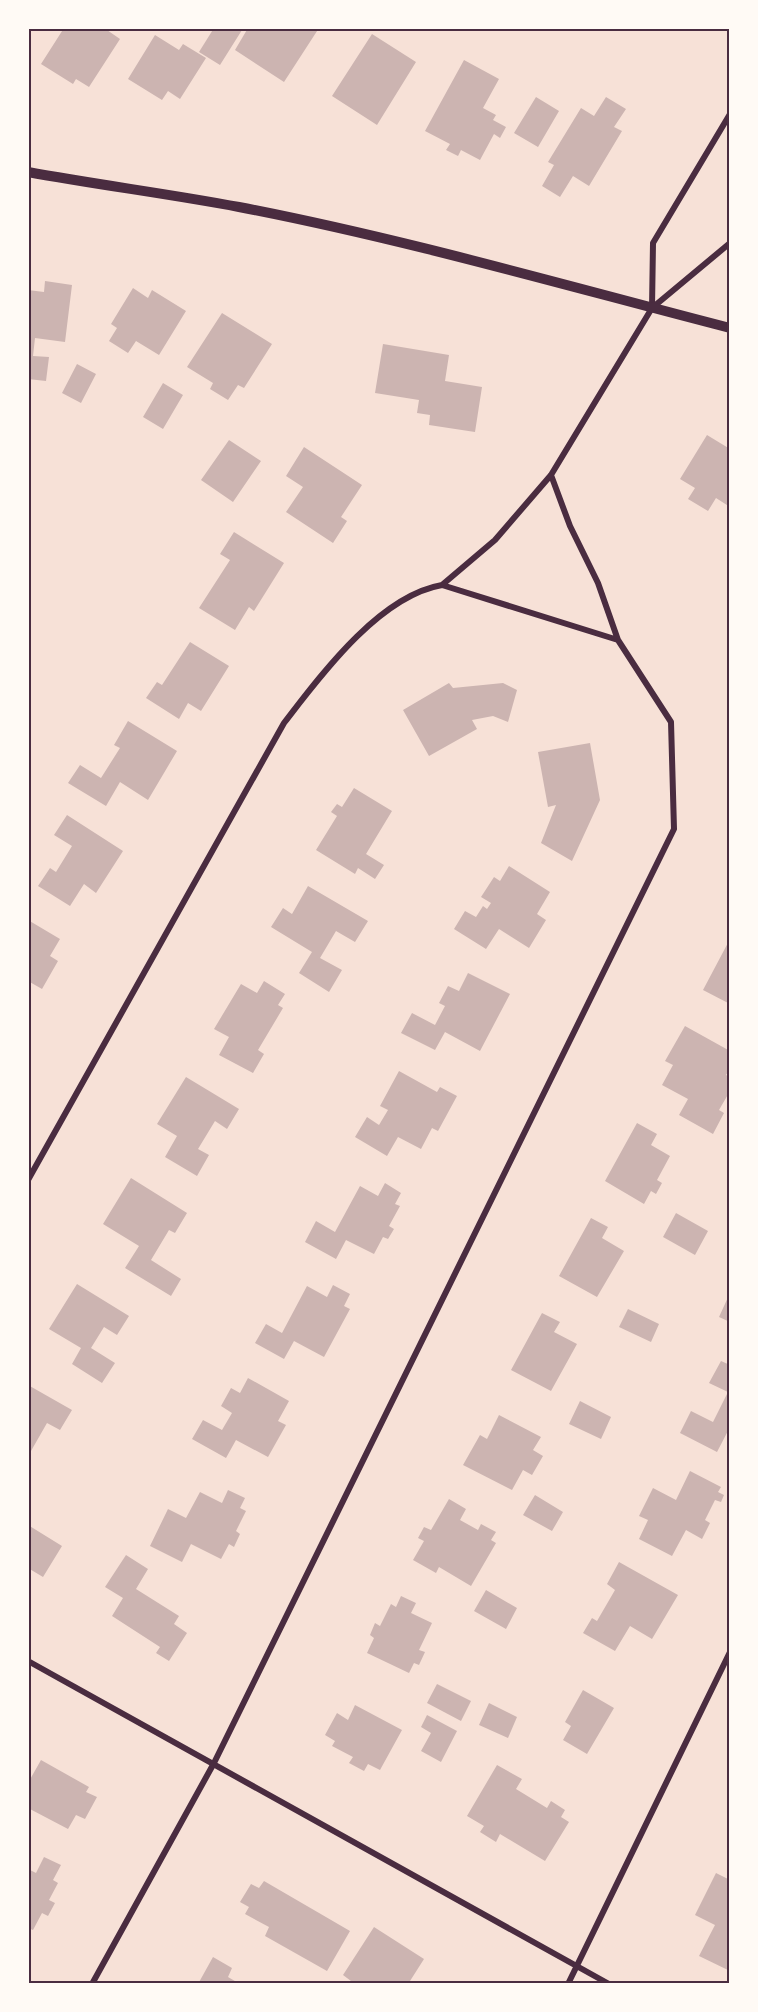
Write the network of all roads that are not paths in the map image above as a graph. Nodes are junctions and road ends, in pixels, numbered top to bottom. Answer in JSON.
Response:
{"nodes":[{"id":1,"x":729,"y":114,"type":"edge"},
{"id":2,"x":28,"y":172,"type":"edge"},
{"id":3,"x":729,"y":243,"type":"edge"},
{"id":4,"x":652,"y":308,"type":"junction"},
{"id":5,"x":729,"y":328,"type":"edge"},
{"id":6,"x":551,"y":476,"type":"junction"},
{"id":7,"x":442,"y":585,"type":"junction"},
{"id":8,"x":618,"y":640,"type":"junction"},
{"id":9,"x":28,"y":1180,"type":"edge"},
{"id":10,"x":729,"y":1652,"type":"edge"},
{"id":11,"x":28,"y":1661,"type":"edge"},
{"id":12,"x":214,"y":1763,"type":"junction"},
{"id":13,"x":577,"y":1965,"type":"junction"},
{"id":14,"x":92,"y":1983,"type":"edge"},
{"id":15,"x":568,"y":1983,"type":"edge"},
{"id":16,"x":609,"y":1983,"type":"edge"}],
"edges":[{"from":1,"to":4,"type":"street"},
{"from":2,"to":4,"type":"street"},
{"from":3,"to":4,"type":"street"},
{"from":4,"to":5,"type":"street"},
{"from":4,"to":6,"type":"street"},
{"from":6,"to":7,"type":"street"},
{"from":6,"to":8,"type":"street"},
{"from":7,"to":8,"type":"street"},
{"from":7,"to":9,"type":"street"},
{"from":8,"to":12,"type":"street"},
{"from":10,"to":13,"type":"street"},
{"from":11,"to":12,"type":"street"},
{"from":12,"to":13,"type":"street"},
{"from":12,"to":14,"type":"street"},
{"from":13,"to":15,"type":"street"},
{"from":13,"to":16,"type":"street"}]}
